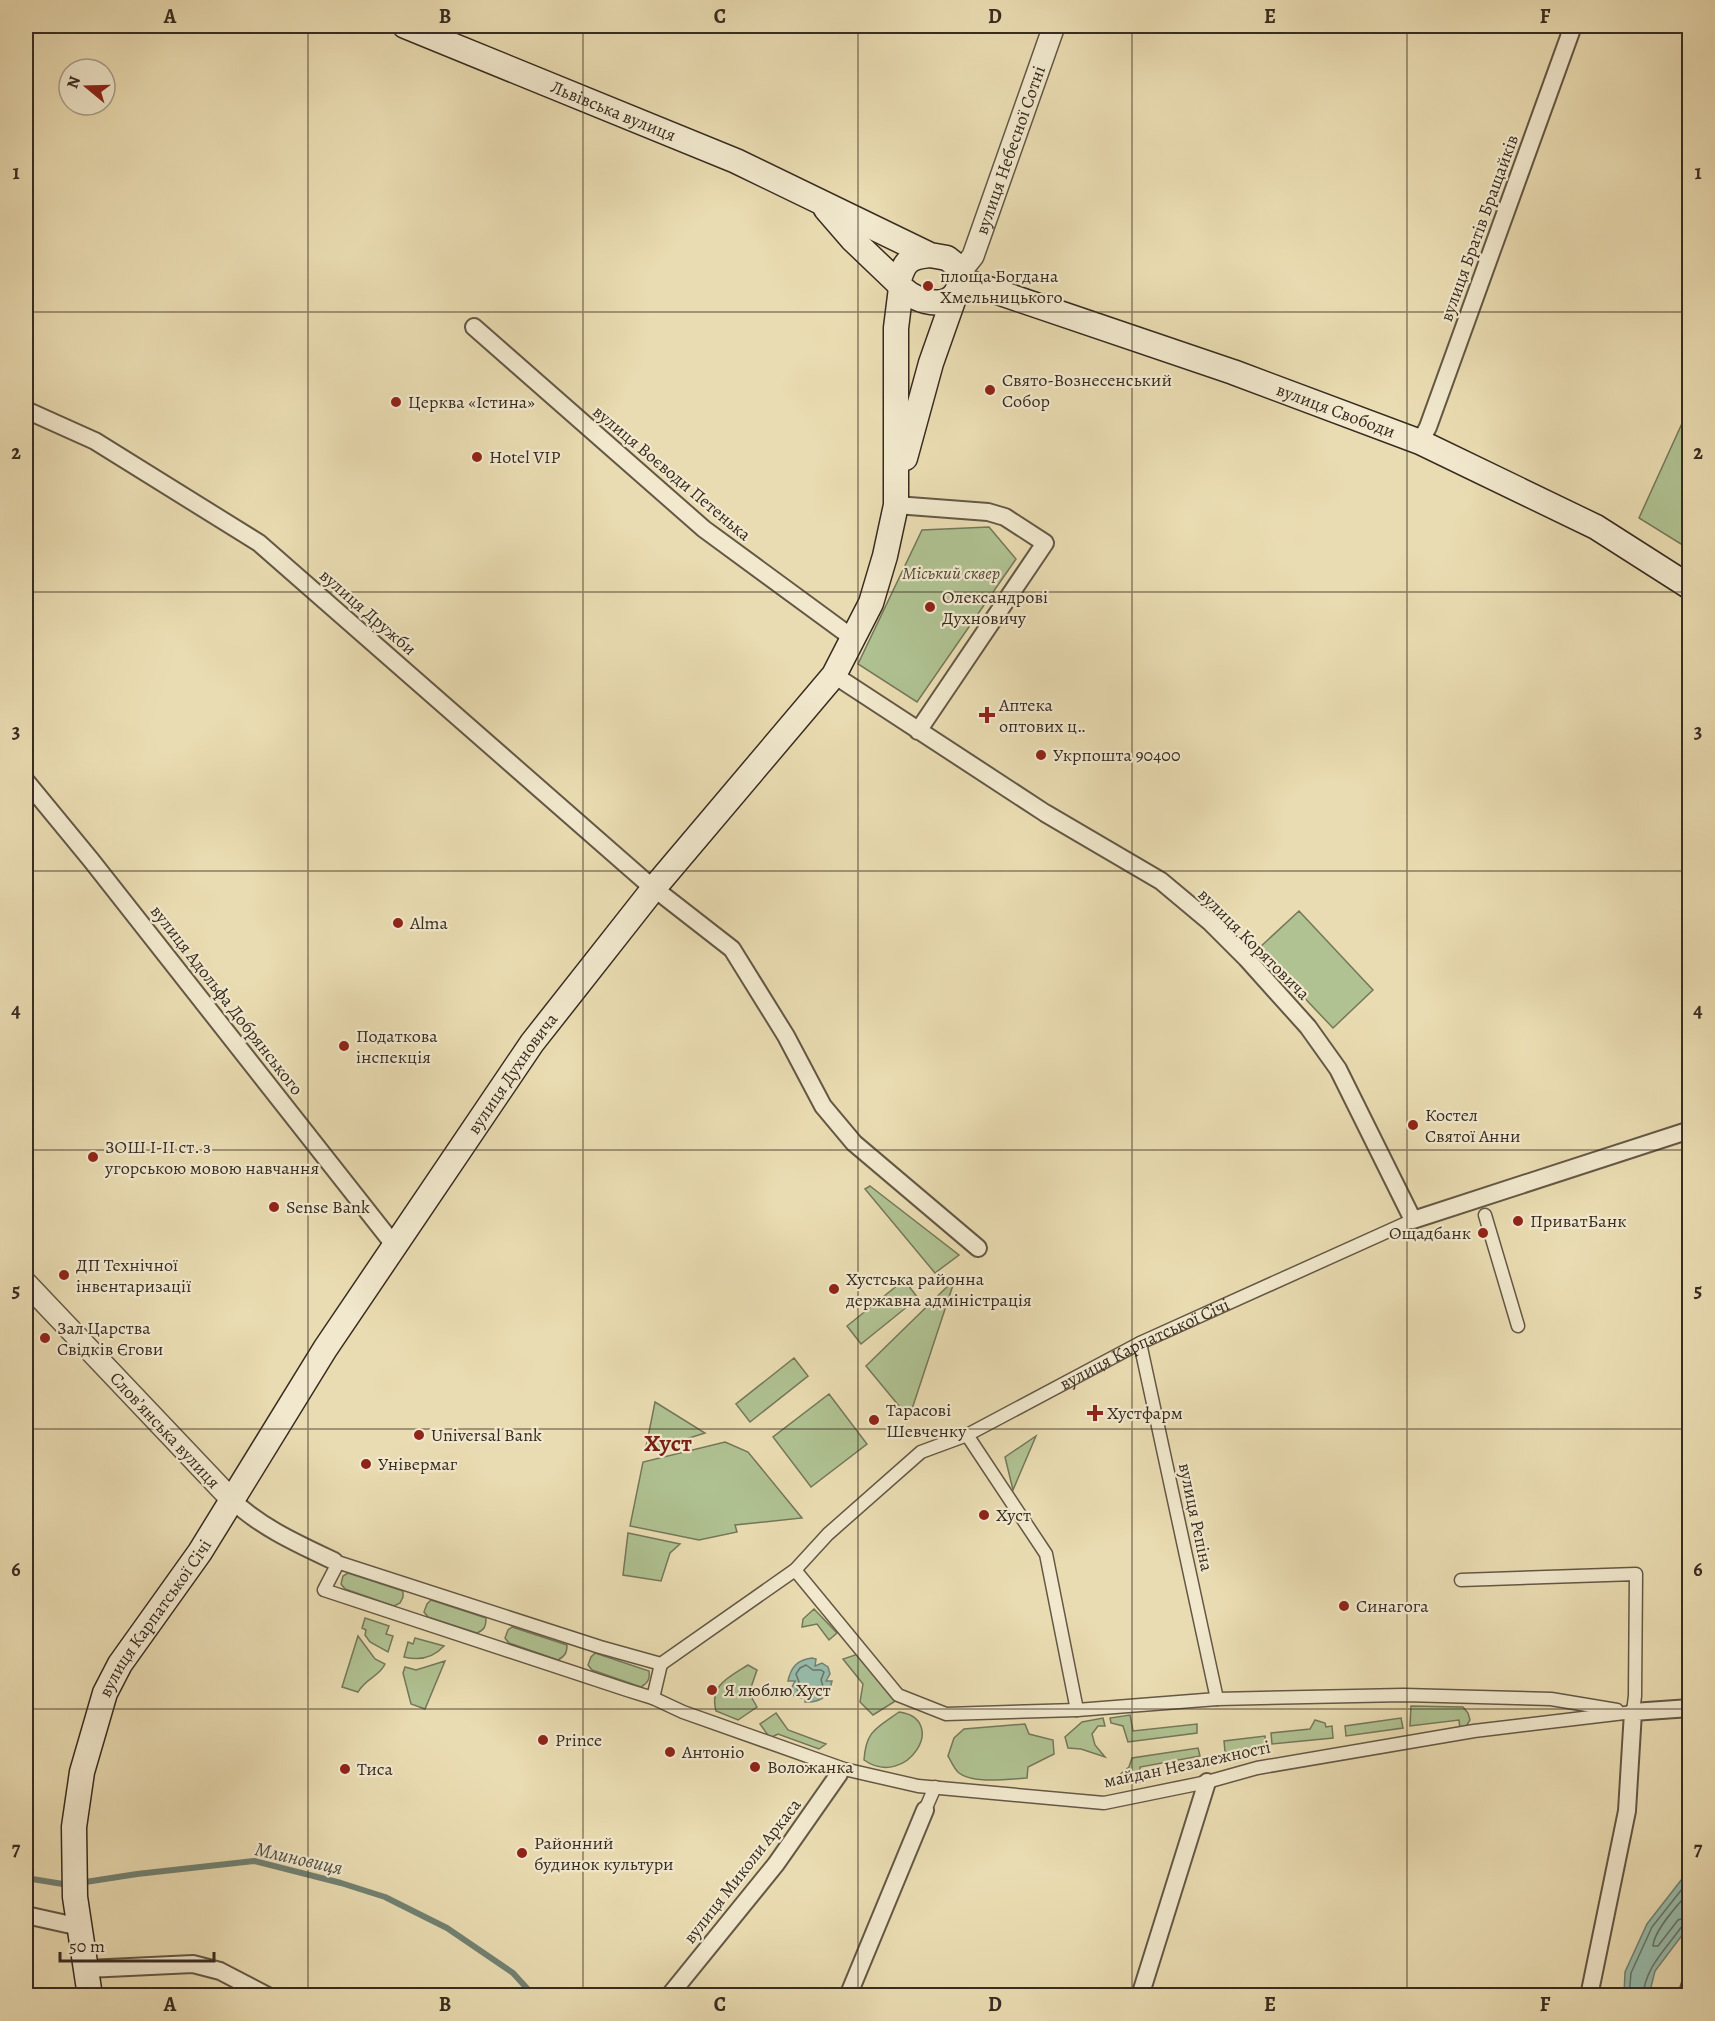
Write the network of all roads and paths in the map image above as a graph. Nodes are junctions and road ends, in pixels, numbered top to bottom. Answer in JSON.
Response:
{"nodes":[{"id":1,"x":405,"y":26,"type":"edge"},
{"id":2,"x":1054,"y":26,"type":"edge"},
{"id":3,"x":1573,"y":26,"type":"edge"},
{"id":4,"x":820,"y":202,"type":"junction"},
{"id":5,"x":930,"y":255,"type":"junction"},
{"id":6,"x":960,"y":282,"type":"junction"},
{"id":7,"x":899,"y":285,"type":"junction"},
{"id":8,"x":474,"y":327,"type":"dead end"},
{"id":9,"x":26,"y":410,"type":"edge"},
{"id":10,"x":1420,"y":442,"type":"junction"},
{"id":11,"x":896,"y":497,"type":"junction"},
{"id":12,"x":1689,"y":587,"type":"edge"},
{"id":13,"x":854,"y":639,"type":"junction"},
{"id":14,"x":834,"y":675,"type":"junction"},
{"id":15,"x":918,"y":730,"type":"junction"},
{"id":16,"x":26,"y":781,"type":"edge"},
{"id":17,"x":654,"y":888,"type":"junction"},
{"id":18,"x":1689,"y":1130,"type":"edge"},
{"id":19,"x":1485,"y":1215,"type":"dead end"},
{"id":20,"x":1413,"y":1220,"type":"junction"},
{"id":21,"x":395,"y":1246,"type":"junction"},
{"id":22,"x":978,"y":1248,"type":"dead end"},
{"id":23,"x":26,"y":1286,"type":"edge"},
{"id":24,"x":1518,"y":1326,"type":"dead end"},
{"id":25,"x":1140,"y":1343,"type":"junction"},
{"id":26,"x":967,"y":1435,"type":"junction"},
{"id":27,"x":231,"y":1499,"type":"junction"},
{"id":28,"x":336,"y":1562,"type":"junction"},
{"id":29,"x":795,"y":1570,"type":"junction"},
{"id":30,"x":1461,"y":1580,"type":"dead end"},
{"id":31,"x":661,"y":1664,"type":"junction"},
{"id":32,"x":653,"y":1698,"type":"junction"},
{"id":33,"x":1217,"y":1699,"type":"junction"},
{"id":34,"x":1689,"y":1708,"type":"edge"},
{"id":35,"x":1077,"y":1710,"type":"junction"},
{"id":36,"x":1633,"y":1712,"type":"junction"},
{"id":37,"x":841,"y":1771,"type":"junction"},
{"id":38,"x":1207,"y":1782,"type":"junction"},
{"id":39,"x":935,"y":1787,"type":"junction"},
{"id":40,"x":926,"y":1810,"type":"joint"},
{"id":41,"x":26,"y":1915,"type":"edge"},
{"id":42,"x":80,"y":1927,"type":"junction"},
{"id":43,"x":87,"y":1969,"type":"junction"},
{"id":44,"x":1689,"y":1986,"type":"edge"},
{"id":45,"x":90,"y":1995,"type":"edge"},
{"id":46,"x":268,"y":1995,"type":"edge"},
{"id":47,"x":669,"y":1995,"type":"edge"},
{"id":48,"x":848,"y":1995,"type":"edge"},
{"id":49,"x":1140,"y":1995,"type":"edge"},
{"id":50,"x":1589,"y":1995,"type":"edge"},
{"id":51,"x":1687,"y":1995,"type":"edge"}],
"edges":[{"from":1,"to":4,"type":"main road","name":"Львівська вулиця"},
{"from":2,"to":6,"type":"street","name":"вулиця Небесної Сотні"},
{"from":3,"to":10,"type":"street","name":"вулиця Братів Бращайків"},
{"from":4,"to":5,"type":"main road","name":"Львівська вулиця"},
{"from":4,"to":7,"type":"main road","name":"Львівська вулиця"},
{"from":5,"to":6,"type":"main road"},
{"from":5,"to":7,"type":"main road"},
{"from":6,"to":7,"type":"main road"},
{"from":6,"to":10,"type":"main road","name":"вулиця Свободи"},
{"from":6,"to":11,"type":"main road"},
{"from":7,"to":11,"type":"main road"},
{"from":8,"to":13,"type":"street","name":"вулиця Воєводи Петенька"},
{"from":9,"to":17,"type":"street","name":"вулиця Дружби"},
{"from":10,"to":12,"type":"main road","name":"вулиця Свободи"},
{"from":11,"to":13,"type":"main road"},
{"from":11,"to":15,"type":"street"},
{"from":13,"to":14,"type":"main road"},
{"from":14,"to":15,"type":"street","name":"вулиця Корятовича"},
{"from":14,"to":17,"type":"main road","name":"вулиця Духновича"},
{"from":15,"to":20,"type":"street","name":"вулиця Корятовича"},
{"from":16,"to":21,"type":"street","name":"вулиця Адольфа Добрянського"},
{"from":17,"to":21,"type":"main road","name":"вулиця Духновича"},
{"from":17,"to":22,"type":"street","name":"вулиця Дружби"},
{"from":18,"to":20,"type":"street","name":"вулиця Карпатської Січі"},
{"from":19,"to":24,"type":"street"},
{"from":20,"to":25,"type":"street","name":"вулиця Карпатської Січі"},
{"from":21,"to":27,"type":"main road","name":"вулиця Духновича"},
{"from":23,"to":27,"type":"street","name":"Словʼянська вулиця"},
{"from":25,"to":26,"type":"street","name":"вулиця Карпатської Січі"},
{"from":25,"to":33,"type":"street","name":"вулиця Рєпіна"},
{"from":26,"to":29,"type":"street","name":"вулиця Карпатської Січі"},
{"from":26,"to":35,"type":"street"},
{"from":27,"to":28,"type":"street"},
{"from":27,"to":42,"type":"main road","name":"вулиця Карпатської Січі"},
{"from":28,"to":31,"type":"street"},
{"from":28,"to":32,"type":"street"},
{"from":29,"to":31,"type":"street","name":"вулиця Карпатської Січі"},
{"from":29,"to":35,"type":"street","name":"майдан Незалежності"},
{"from":30,"to":36,"type":"street"},
{"from":31,"to":32,"type":"street"},
{"from":32,"to":37,"type":"street","name":"майдан Незалежності"},
{"from":33,"to":35,"type":"street","name":"майдан Незалежності"},
{"from":33,"to":36,"type":"street","name":"майдан Незалежності"},
{"from":34,"to":36,"type":"street","name":"майдан Незалежності"},
{"from":36,"to":38,"type":"street","name":"майдан Незалежності"},
{"from":36,"to":50,"type":"street"},
{"from":37,"to":39,"type":"street","name":"майдан Незалежності"},
{"from":37,"to":47,"type":"street","name":"вулиця Миколи Аркаса"},
{"from":38,"to":39,"type":"street","name":"майдан Незалежності"},
{"from":38,"to":49,"type":"street"},
{"from":39,"to":40,"type":"street"},
{"from":40,"to":48,"type":"street"},
{"from":41,"to":42,"type":"street"},
{"from":42,"to":43,"type":"main road","name":"вулиця Карпатської Січі"},
{"from":43,"to":45,"type":"main road","name":"вулиця Карпатської Січі"},
{"from":43,"to":46,"type":"street"},
{"from":44,"to":51,"type":"street"}]}
